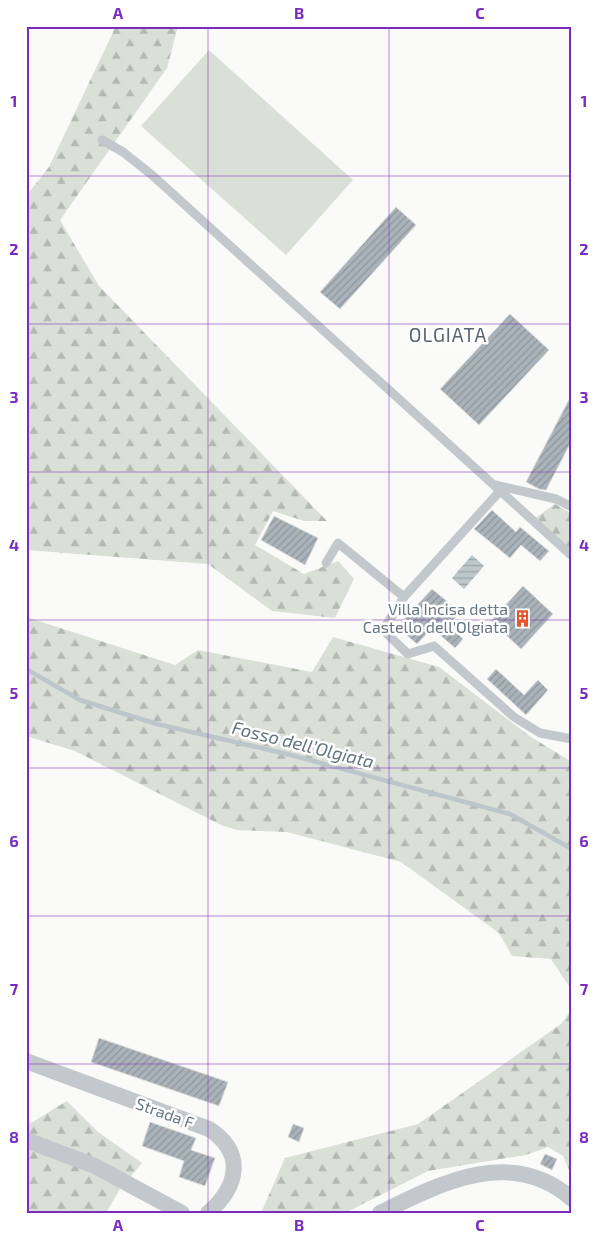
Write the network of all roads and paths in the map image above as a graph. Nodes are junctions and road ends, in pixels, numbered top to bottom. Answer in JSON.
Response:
{"nodes":[{"id":1,"x":102,"y":140,"type":"dead end"},
{"id":2,"x":491,"y":482,"type":"junction"},
{"id":3,"x":500,"y":491,"type":"junction"},
{"id":4,"x":572,"y":507,"type":"edge"},
{"id":5,"x":572,"y":556,"type":"edge"},
{"id":6,"x":326,"y":563,"type":"dead end"},
{"id":7,"x":404,"y":598,"type":"junction"},
{"id":8,"x":572,"y":739,"type":"edge"},
{"id":9,"x":26,"y":1061,"type":"edge"},
{"id":10,"x":26,"y":1140,"type":"edge"},
{"id":11,"x":572,"y":1200,"type":"edge"},
{"id":12,"x":182,"y":1213,"type":"edge"},
{"id":13,"x":208,"y":1213,"type":"edge"},
{"id":14,"x":380,"y":1213,"type":"edge"}],
"edges":[{"from":1,"to":2,"type":"lane"},
{"from":2,"to":3,"type":"lane"},
{"from":2,"to":4,"type":"lane"},
{"from":3,"to":5,"type":"lane"},
{"from":3,"to":7,"type":"lane"},
{"from":6,"to":7,"type":"lane"},
{"from":7,"to":8,"type":"lane"},
{"from":9,"to":13,"type":"street","name":"Strada F"},
{"from":10,"to":12,"type":"street"},
{"from":11,"to":14,"type":"street"}]}
